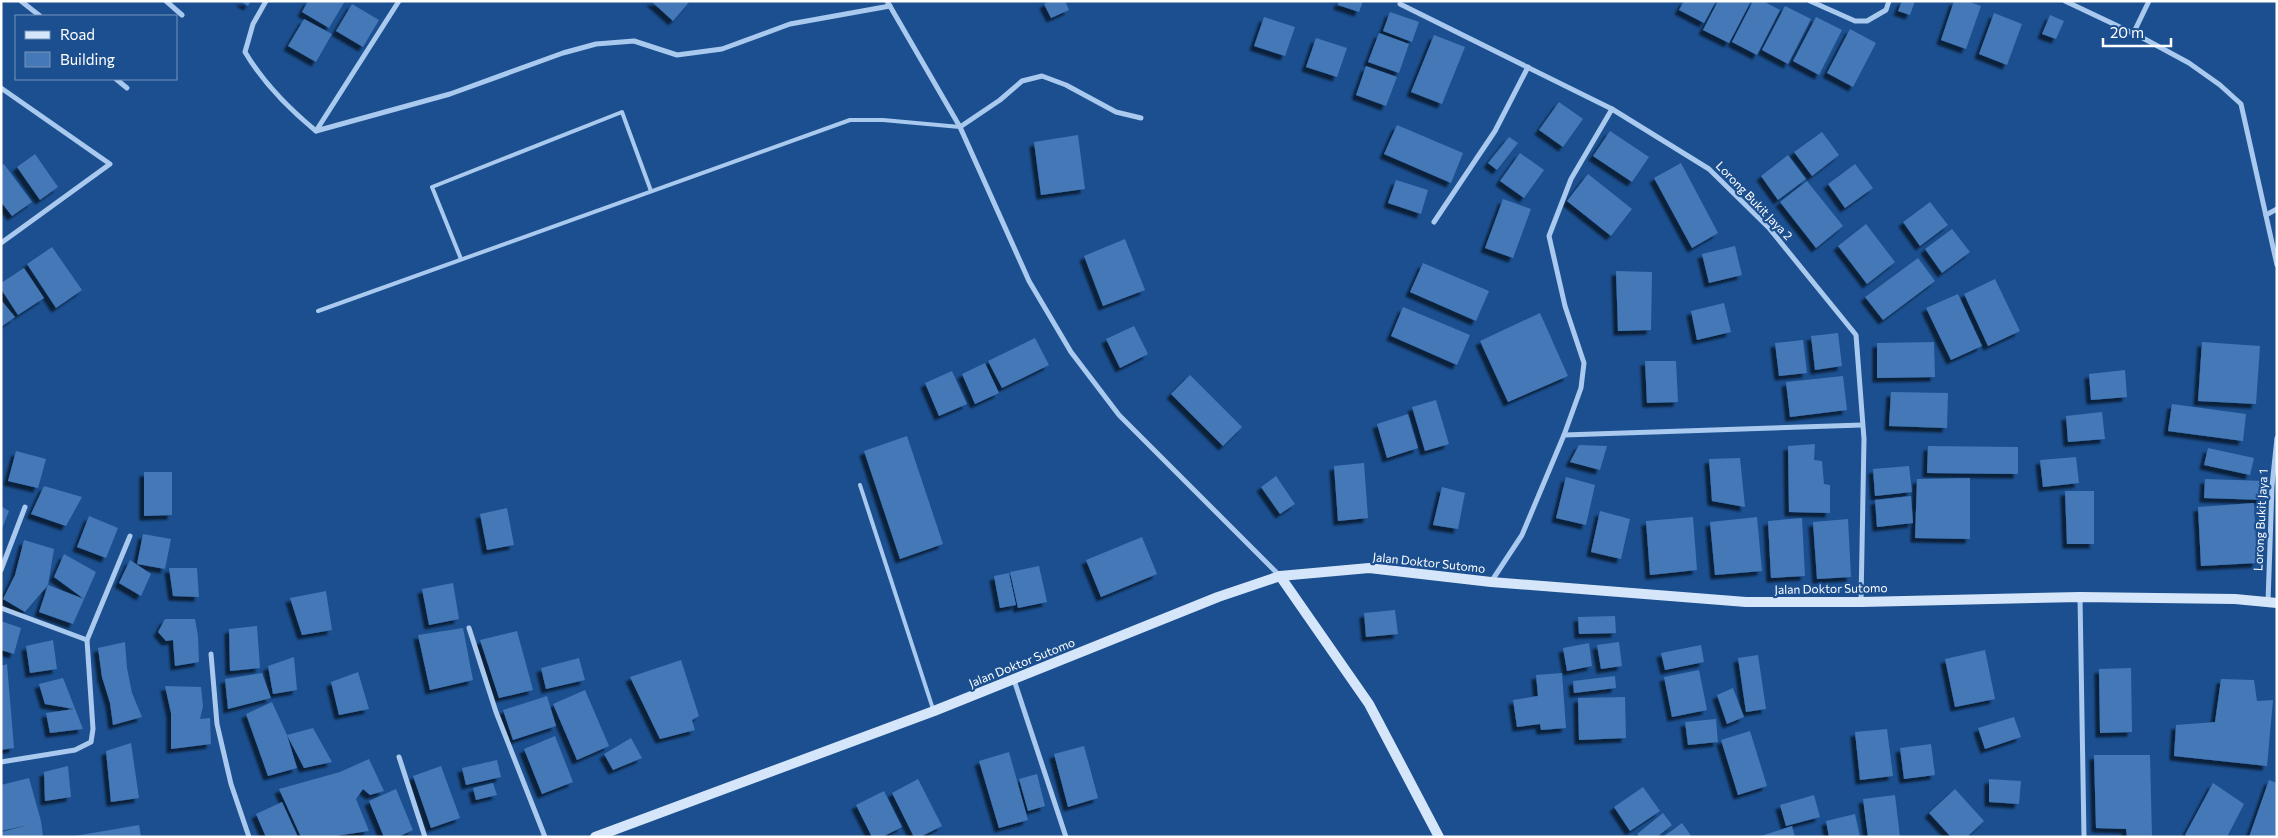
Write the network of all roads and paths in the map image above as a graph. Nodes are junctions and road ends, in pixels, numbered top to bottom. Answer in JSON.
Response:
{"nodes":[{"id":1,"x":21,"y":1,"type":"edge"},
{"id":2,"x":166,"y":1,"type":"edge"},
{"id":3,"x":266,"y":1,"type":"edge"},
{"id":4,"x":399,"y":1,"type":"edge"},
{"id":5,"x":1810,"y":1,"type":"edge"},
{"id":6,"x":1889,"y":1,"type":"edge"},
{"id":7,"x":2065,"y":1,"type":"edge"},
{"id":8,"x":2149,"y":1,"type":"edge"},
{"id":9,"x":888,"y":3,"type":"edge"},
{"id":10,"x":1400,"y":4,"type":"dead end"},
{"id":11,"x":182,"y":14,"type":"dead end"},
{"id":12,"x":39,"y":15,"type":"edge"},
{"id":13,"x":2133,"y":34,"type":"junction"},
{"id":14,"x":1528,"y":67,"type":"junction"},
{"id":15,"x":117,"y":80,"type":"edge"},
{"id":16,"x":1,"y":88,"type":"edge"},
{"id":17,"x":127,"y":88,"type":"dead end"},
{"id":18,"x":1612,"y":109,"type":"junction"},
{"id":19,"x":1140,"y":118,"type":"dead end"},
{"id":20,"x":960,"y":127,"type":"junction"},
{"id":21,"x":316,"y":131,"type":"junction"},
{"id":22,"x":651,"y":191,"type":"junction"},
{"id":23,"x":2277,"y":209,"type":"edge"},
{"id":24,"x":2266,"y":214,"type":"junction"},
{"id":25,"x":1434,"y":222,"type":"dead end"},
{"id":26,"x":1,"y":243,"type":"edge"},
{"id":27,"x":461,"y":259,"type":"junction"},
{"id":28,"x":2277,"y":265,"type":"edge"},
{"id":29,"x":318,"y":311,"type":"dead end"},
{"id":30,"x":1862,"y":425,"type":"junction"},
{"id":31,"x":1564,"y":435,"type":"junction"},
{"id":32,"x":2277,"y":438,"type":"edge"},
{"id":33,"x":860,"y":485,"type":"dead end"},
{"id":34,"x":25,"y":508,"type":"dead end"},
{"id":35,"x":130,"y":536,"type":"dead end"},
{"id":36,"x":1,"y":570,"type":"edge"},
{"id":37,"x":1280,"y":576,"type":"junction"},
{"id":38,"x":1491,"y":582,"type":"junction"},
{"id":39,"x":2080,"y":597,"type":"junction"},
{"id":40,"x":1861,"y":602,"type":"junction"},
{"id":41,"x":2272,"y":602,"type":"edge"},
{"id":42,"x":1,"y":608,"type":"edge"},
{"id":43,"x":468,"y":628,"type":"dead end"},
{"id":44,"x":87,"y":640,"type":"junction"},
{"id":45,"x":211,"y":654,"type":"dead end"},
{"id":46,"x":1014,"y":680,"type":"junction"},
{"id":47,"x":934,"y":711,"type":"junction"},
{"id":48,"x":399,"y":757,"type":"dead end"},
{"id":49,"x":1,"y":762,"type":"edge"},
{"id":50,"x":612,"y":834,"type":"edge"},
{"id":51,"x":249,"y":837,"type":"edge"},
{"id":52,"x":425,"y":837,"type":"edge"},
{"id":53,"x":545,"y":837,"type":"edge"},
{"id":54,"x":595,"y":837,"type":"edge"},
{"id":55,"x":1066,"y":837,"type":"edge"},
{"id":56,"x":1439,"y":837,"type":"edge"},
{"id":57,"x":2084,"y":837,"type":"edge"}],
"edges":[{"from":1,"to":12,"type":"street"},
{"from":2,"to":11,"type":"street"},
{"from":3,"to":21,"type":"street"},
{"from":4,"to":21,"type":"street"},
{"from":5,"to":6,"type":"street"},
{"from":7,"to":13,"type":"street"},
{"from":8,"to":13,"type":"street"},
{"from":9,"to":20,"type":"street"},
{"from":9,"to":21,"type":"street"},
{"from":10,"to":14,"type":"street","name":"Lorong Bukit Jaya 2"},
{"from":13,"to":24,"type":"street"},
{"from":14,"to":18,"type":"street","name":"Lorong Bukit Jaya 2"},
{"from":14,"to":25,"type":"street"},
{"from":15,"to":17,"type":"street"},
{"from":16,"to":26,"type":"street"},
{"from":18,"to":30,"type":"street","name":"Lorong Bukit Jaya 2"},
{"from":18,"to":31,"type":"street"},
{"from":19,"to":20,"type":"street"},
{"from":20,"to":22,"type":"lane"},
{"from":20,"to":37,"type":"street"},
{"from":22,"to":27,"type":"lane"},
{"from":22,"to":27,"type":"lane"},
{"from":23,"to":24,"type":"street"},
{"from":24,"to":28,"type":"street"},
{"from":27,"to":29,"type":"lane"},
{"from":30,"to":31,"type":"street"},
{"from":30,"to":40,"type":"street","name":"Lorong Bukit Jaya 2"},
{"from":31,"to":38,"type":"street"},
{"from":32,"to":41,"type":"street","name":"Lorong Bukit Jaya 1"},
{"from":33,"to":47,"type":"lane"},
{"from":34,"to":36,"type":"street"},
{"from":35,"to":44,"type":"street"},
{"from":37,"to":38,"type":"street","name":"Jalan Doktor Sutomo"},
{"from":37,"to":46,"type":"street","name":"Jalan Doktor Sutomo"},
{"from":37,"to":56,"type":"street"},
{"from":38,"to":40,"type":"street","name":"Jalan Doktor Sutomo"},
{"from":39,"to":40,"type":"street","name":"Jalan Doktor Sutomo"},
{"from":39,"to":41,"type":"street","name":"Jalan Doktor Sutomo"},
{"from":39,"to":57,"type":"street"},
{"from":42,"to":44,"type":"street"},
{"from":43,"to":53,"type":"street"},
{"from":44,"to":49,"type":"street"},
{"from":45,"to":51,"type":"street"},
{"from":46,"to":47,"type":"street","name":"Jalan Doktor Sutomo"},
{"from":46,"to":55,"type":"street"},
{"from":47,"to":50,"type":"street","name":"Jalan Doktor Sutomo"},
{"from":48,"to":52,"type":"street"},
{"from":50,"to":54,"type":"street","name":"Jalan Doktor Sutomo"}]}
